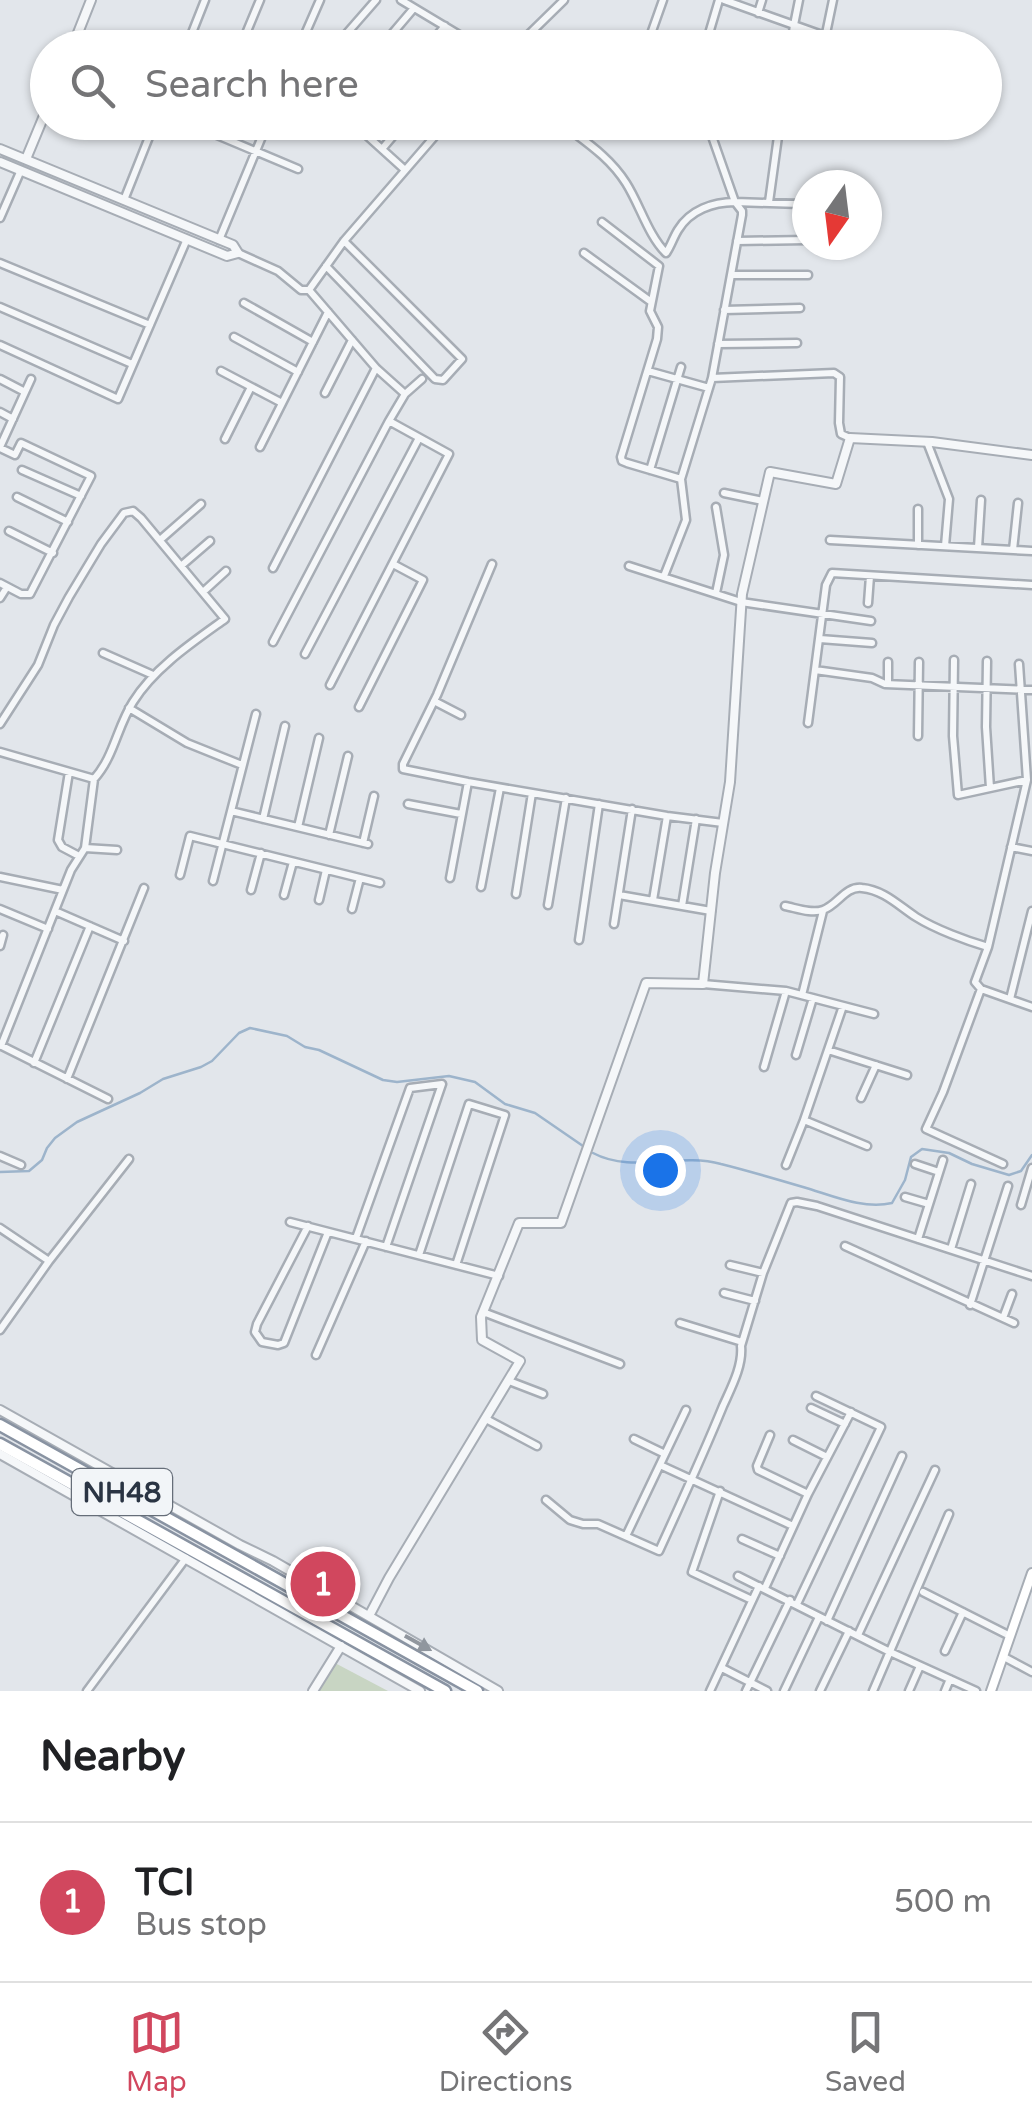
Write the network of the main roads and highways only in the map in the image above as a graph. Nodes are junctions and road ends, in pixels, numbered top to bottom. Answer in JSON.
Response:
{"nodes":[{"id":1,"x":0,"y":1425,"type":"edge"},
{"id":2,"x":0,"y":1444,"type":"edge"},
{"id":3,"x":1032,"y":1574,"type":"edge"},
{"id":4,"x":1029,"y":1592,"type":"edge"},
{"id":5,"x":445,"y":1691,"type":"edge"},
{"id":6,"x":476,"y":1691,"type":"edge"},
{"id":7,"x":991,"y":1691,"type":"edge"}],
"edges":[{"from":1,"to":6,"type":"highway","number":"NH48"},
{"from":2,"to":5,"type":"highway","number":"NH48"},
{"from":3,"to":4,"type":"main road"},
{"from":4,"to":7,"type":"main road"}]}
